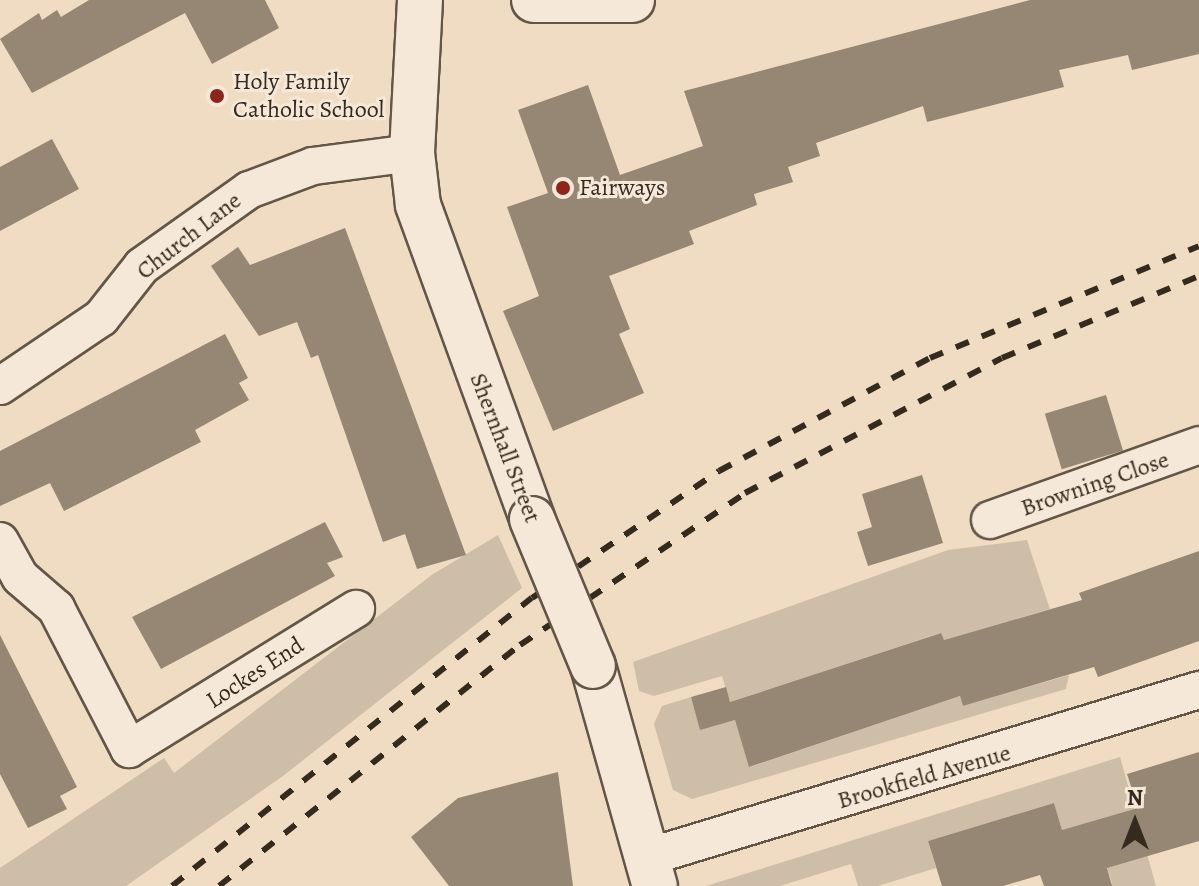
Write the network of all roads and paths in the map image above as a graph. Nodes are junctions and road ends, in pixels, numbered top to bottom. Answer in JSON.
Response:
{"nodes":[{"id":1,"x":420,"y":0,"type":"edge"},
{"id":2,"x":534,"y":0,"type":"edge"},
{"id":3,"x":632,"y":0,"type":"edge"},
{"id":4,"x":412,"y":153,"type":"junction"},
{"id":5,"x":0,"y":386,"type":"edge"},
{"id":6,"x":1199,"y":445,"type":"edge"},
{"id":7,"x":990,"y":520,"type":"dead end"},
{"id":8,"x":0,"y":541,"type":"edge"},
{"id":9,"x":356,"y":609,"type":"dead end"},
{"id":10,"x":1199,"y":690,"type":"edge"},
{"id":11,"x":652,"y":872,"type":"edge"}],
"edges":[{"from":1,"to":4,"type":"street","name":"Shernhall Street"},
{"from":2,"to":3,"type":"street"},
{"from":4,"to":5,"type":"street","name":"Church Lane"},
{"from":4,"to":11,"type":"street","name":"Shernhall Street","bridge":true},
{"from":6,"to":7,"type":"street","name":"Browning Close"},
{"from":8,"to":9,"type":"street","name":"Lockes End"},
{"from":10,"to":11,"type":"street","name":"Brookfield Avenue"}]}
